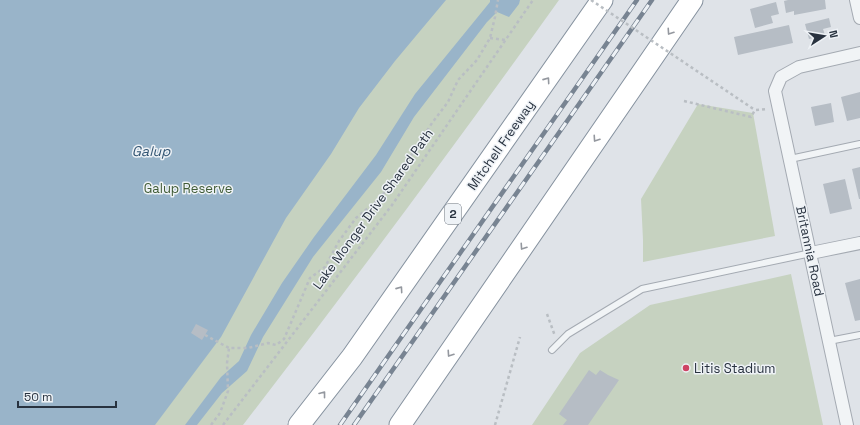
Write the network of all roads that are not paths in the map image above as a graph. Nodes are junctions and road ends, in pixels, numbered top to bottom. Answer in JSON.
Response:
{"nodes":[{"id":1,"x":602,"y":0,"type":"edge"},
{"id":2,"x":692,"y":0,"type":"edge"},
{"id":3,"x":856,"y":0,"type":"edge"},
{"id":4,"x":860,"y":18,"type":"edge"},
{"id":5,"x":860,"y":53,"type":"edge"},
{"id":6,"x":860,"y":144,"type":"edge"},
{"id":7,"x":790,"y":159,"type":"junction"},
{"id":8,"x":860,"y":243,"type":"edge"},
{"id":9,"x":811,"y":253,"type":"junction"},
{"id":10,"x":860,"y":335,"type":"edge"},
{"id":11,"x":829,"y":341,"type":"junction"},
{"id":12,"x":552,"y":350,"type":"dead end"},
{"id":13,"x":299,"y":425,"type":"edge"},
{"id":14,"x":400,"y":425,"type":"edge"},
{"id":15,"x":847,"y":425,"type":"edge"}],
"edges":[{"from":13,"to":1,"type":"highway","name":"Mitchell Freeway","number":"2","one_way":true},
{"from":2,"to":14,"type":"highway","one_way":true},
{"from":3,"to":4,"type":"street"},
{"from":5,"to":7,"type":"street","name":"Britannia Road"},
{"from":6,"to":7,"type":"lane"},
{"from":7,"to":9,"type":"street","name":"Britannia Road"},
{"from":8,"to":9,"type":"street"},
{"from":9,"to":11,"type":"street","name":"Britannia Road"},
{"from":9,"to":12,"type":"lane"},
{"from":10,"to":11,"type":"lane"},
{"from":11,"to":15,"type":"street","name":"Britannia Road"}]}
